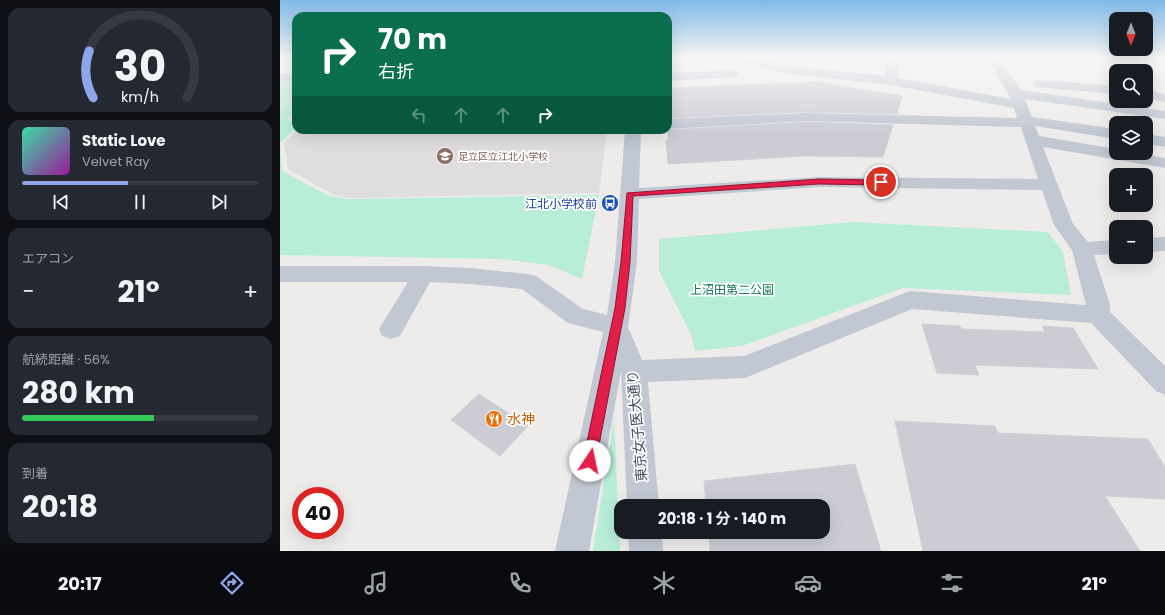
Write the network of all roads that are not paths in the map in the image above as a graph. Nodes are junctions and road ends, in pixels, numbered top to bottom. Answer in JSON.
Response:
{"nodes":[{"id":1,"x":899,"y":83,"type":"edge"},
{"id":2,"x":1006,"y":83,"type":"edge"},
{"id":3,"x":1109,"y":91,"type":"edge"},
{"id":4,"x":1153,"y":96,"type":"edge"},
{"id":5,"x":1165,"y":98,"type":"edge"},
{"id":6,"x":1021,"y":110,"type":"junction"},
{"id":7,"x":1165,"y":115,"type":"edge"},
{"id":8,"x":672,"y":124,"type":"edge"},
{"id":9,"x":1109,"y":132,"type":"edge"},
{"id":10,"x":633,"y":134,"type":"edge"},
{"id":11,"x":1153,"y":140,"type":"edge"},
{"id":12,"x":1165,"y":142,"type":"edge"},
{"id":13,"x":1165,"y":163,"type":"edge"},
{"id":14,"x":1049,"y":185,"type":"junction"},
{"id":15,"x":629,"y":194,"type":"junction"},
{"id":16,"x":1165,"y":244,"type":"edge"},
{"id":17,"x":1153,"y":245,"type":"edge"},
{"id":18,"x":1109,"y":247,"type":"edge"},
{"id":19,"x":1082,"y":249,"type":"junction"},
{"id":20,"x":280,"y":274,"type":"edge"},
{"id":21,"x":424,"y":274,"type":"junction"},
{"id":22,"x":1098,"y":315,"type":"junction"},
{"id":23,"x":616,"y":326,"type":"junction"},
{"id":24,"x":391,"y":329,"type":"dead end"},
{"id":25,"x":634,"y":371,"type":"junction"},
{"id":26,"x":1165,"y":383,"type":"edge"},
{"id":27,"x":643,"y":499,"type":"edge"},
{"id":28,"x":645,"y":539,"type":"edge"},
{"id":29,"x":572,"y":551,"type":"edge"},
{"id":30,"x":646,"y":551,"type":"edge"}],
"edges":[{"from":1,"to":6,"type":"street"},
{"from":2,"to":6,"type":"street"},
{"from":3,"to":6,"type":"street"},
{"from":4,"to":5,"type":"street"},
{"from":6,"to":7,"type":"street"},
{"from":6,"to":8,"type":"street"},
{"from":6,"to":9,"type":"street"},
{"from":6,"to":13,"type":"street"},
{"from":6,"to":14,"type":"street"},
{"from":10,"to":15,"type":"street","name":"東京女子医大通り"},
{"from":11,"to":12,"type":"street"},
{"from":14,"to":15,"type":"street"},
{"from":14,"to":19,"type":"street"},
{"from":15,"to":23,"type":"street","name":"東京女子医大通り"},
{"from":16,"to":17,"type":"street"},
{"from":18,"to":19,"type":"street"},
{"from":19,"to":22,"type":"street"},
{"from":20,"to":21,"type":"street"},
{"from":21,"to":23,"type":"street"},
{"from":21,"to":24,"type":"street"},
{"from":22,"to":25,"type":"street"},
{"from":22,"to":26,"type":"street"},
{"from":23,"to":25,"type":"street","name":"東京女子医大通り"},
{"from":23,"to":29,"type":"street","name":"東京女子医大通り"},
{"from":25,"to":27,"type":"street","name":"東京女子医大通り"},
{"from":28,"to":30,"type":"street"}]}
